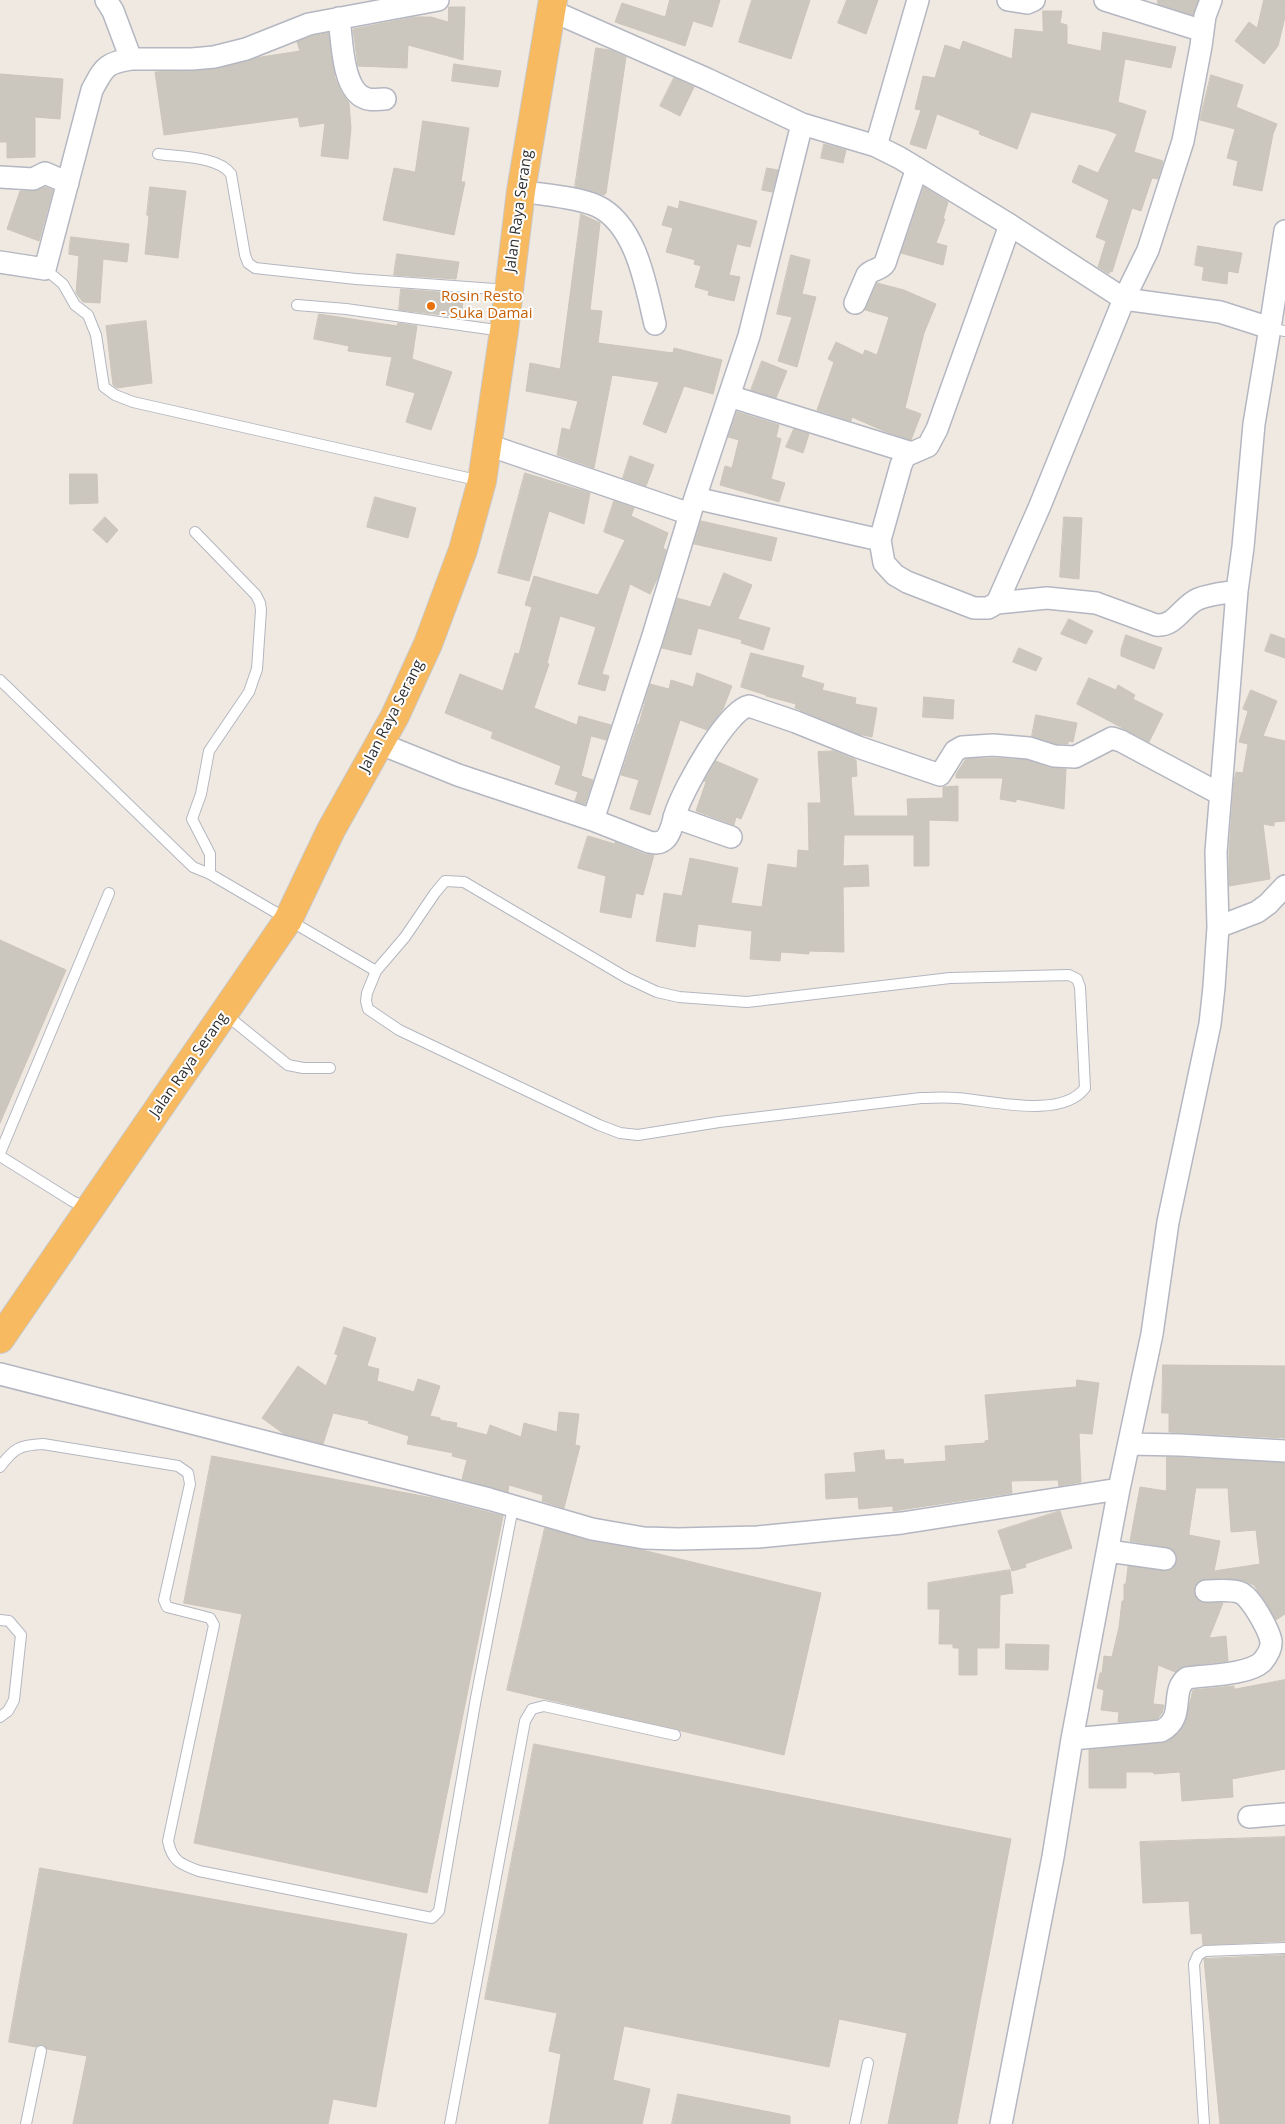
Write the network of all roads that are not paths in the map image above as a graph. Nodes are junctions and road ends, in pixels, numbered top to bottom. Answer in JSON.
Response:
{"nodes":[{"id":1,"x":106,"y":0,"type":"edge"},
{"id":2,"x":438,"y":0,"type":"edge"},
{"id":3,"x":918,"y":0,"type":"edge"},
{"id":4,"x":1008,"y":0,"type":"edge"},
{"id":5,"x":1034,"y":0,"type":"edge"},
{"id":6,"x":1106,"y":0,"type":"edge"},
{"id":7,"x":1211,"y":0,"type":"edge"},
{"id":8,"x":551,"y":5,"type":"edge"},
{"id":9,"x":339,"y":18,"type":"junction"},
{"id":10,"x":1203,"y":31,"type":"junction"},
{"id":11,"x":131,"y":59,"type":"junction"},
{"id":12,"x":385,"y":98,"type":"dead end"},
{"id":13,"x":802,"y":124,"type":"junction"},
{"id":14,"x":876,"y":146,"type":"junction"},
{"id":15,"x":158,"y":154,"type":"dead end"},
{"id":16,"x":917,"y":168,"type":"junction"},
{"id":17,"x":0,"y":177,"type":"edge"},
{"id":18,"x":68,"y":183,"type":"junction"},
{"id":19,"x":521,"y":191,"type":"junction"},
{"id":20,"x":1010,"y":225,"type":"junction"},
{"id":21,"x":1285,"y":231,"type":"edge"},
{"id":22,"x":0,"y":262,"type":"edge"},
{"id":23,"x":45,"y":269,"type":"junction"},
{"id":24,"x":508,"y":290,"type":"junction"},
{"id":25,"x":1124,"y":299,"type":"junction"},
{"id":26,"x":855,"y":303,"type":"dead end"},
{"id":27,"x":297,"y":305,"type":"dead end"},
{"id":28,"x":655,"y":324,"type":"dead end"},
{"id":29,"x":1277,"y":330,"type":"edge"},
{"id":30,"x":504,"y":331,"type":"junction"},
{"id":31,"x":728,"y":396,"type":"junction"},
{"id":32,"x":488,"y":445,"type":"junction"},
{"id":33,"x":912,"y":453,"type":"junction"},
{"id":34,"x":482,"y":481,"type":"junction"},
{"id":35,"x":693,"y":506,"type":"junction"},
{"id":36,"x":195,"y":532,"type":"dead end"},
{"id":37,"x":880,"y":540,"type":"junction"},
{"id":38,"x":1237,"y":591,"type":"junction"},
{"id":39,"x":997,"y":603,"type":"junction"},
{"id":40,"x":0,"y":680,"type":"edge"},
{"id":41,"x":381,"y":744,"type":"junction"},
{"id":42,"x":1220,"y":794,"type":"junction"},
{"id":43,"x":674,"y":817,"type":"junction"},
{"id":44,"x":593,"y":820,"type":"junction"},
{"id":45,"x":731,"y":837,"type":"dead end"},
{"id":46,"x":210,"y":874,"type":"junction"},
{"id":47,"x":1285,"y":886,"type":"edge"},
{"id":48,"x":109,"y":893,"type":"dead end"},
{"id":49,"x":1218,"y":919,"type":"junction"},
{"id":50,"x":288,"y":920,"type":"junction"},
{"id":51,"x":376,"y":971,"type":"junction"},
{"id":52,"x":224,"y":1014,"type":"junction"},
{"id":53,"x":330,"y":1068,"type":"dead end"},
{"id":54,"x":0,"y":1154,"type":"edge"},
{"id":55,"x":90,"y":1210,"type":"junction"},
{"id":56,"x":0,"y":1340,"type":"edge"},
{"id":57,"x":0,"y":1374,"type":"edge"},
{"id":58,"x":1129,"y":1444,"type":"junction"},
{"id":59,"x":1285,"y":1451,"type":"edge"},
{"id":60,"x":0,"y":1467,"type":"edge"},
{"id":61,"x":1119,"y":1489,"type":"junction"},
{"id":62,"x":512,"y":1507,"type":"junction"},
{"id":63,"x":1108,"y":1551,"type":"junction"},
{"id":64,"x":1165,"y":1559,"type":"dead end"},
{"id":65,"x":1206,"y":1591,"type":"dead end"},
{"id":66,"x":0,"y":1620,"type":"edge"},
{"id":67,"x":1278,"y":1641,"type":"edge"},
{"id":68,"x":0,"y":1717,"type":"edge"},
{"id":69,"x":675,"y":1735,"type":"dead end"},
{"id":70,"x":1072,"y":1739,"type":"junction"},
{"id":71,"x":1285,"y":1814,"type":"edge"},
{"id":72,"x":1249,"y":1817,"type":"dead end"},
{"id":73,"x":1285,"y":1948,"type":"edge"},
{"id":74,"x":41,"y":2051,"type":"dead end"},
{"id":75,"x":868,"y":2063,"type":"dead end"},
{"id":76,"x":26,"y":2124,"type":"edge"},
{"id":77,"x":450,"y":2124,"type":"edge"},
{"id":78,"x":854,"y":2124,"type":"edge"},
{"id":79,"x":1000,"y":2124,"type":"edge"},
{"id":80,"x":1204,"y":2124,"type":"edge"}],
"edges":[{"from":1,"to":11,"type":"street"},
{"from":2,"to":9,"type":"street"},
{"from":3,"to":14,"type":"street"},
{"from":4,"to":5,"type":"street"},
{"from":6,"to":10,"type":"street"},
{"from":7,"to":10,"type":"street"},
{"from":8,"to":13,"type":"street"},
{"from":8,"to":19,"type":"highway","name":"Jalan Raya Serang"},
{"from":9,"to":11,"type":"street"},
{"from":9,"to":12,"type":"street"},
{"from":10,"to":25,"type":"street"},
{"from":11,"to":18,"type":"street"},
{"from":13,"to":14,"type":"street"},
{"from":13,"to":31,"type":"street"},
{"from":14,"to":16,"type":"street"},
{"from":15,"to":24,"type":"lane"},
{"from":16,"to":20,"type":"street"},
{"from":16,"to":26,"type":"street"},
{"from":17,"to":18,"type":"street"},
{"from":18,"to":23,"type":"street"},
{"from":19,"to":24,"type":"highway","name":"Jalan Raya Serang"},
{"from":19,"to":28,"type":"street"},
{"from":20,"to":25,"type":"street"},
{"from":20,"to":33,"type":"street"},
{"from":21,"to":29,"type":"street"},
{"from":22,"to":23,"type":"street"},
{"from":23,"to":34,"type":"lane"},
{"from":24,"to":30,"type":"highway","name":"Jalan Raya Serang"},
{"from":25,"to":29,"type":"street"},
{"from":25,"to":39,"type":"street"},
{"from":27,"to":30,"type":"lane"},
{"from":29,"to":38,"type":"street"},
{"from":30,"to":32,"type":"highway","name":"Jalan Raya Serang"},
{"from":31,"to":33,"type":"street"},
{"from":31,"to":35,"type":"street"},
{"from":32,"to":34,"type":"highway","name":"Jalan Raya Serang"},
{"from":32,"to":35,"type":"street"},
{"from":33,"to":37,"type":"street"},
{"from":34,"to":41,"type":"highway","name":"Jalan Raya Serang"},
{"from":35,"to":37,"type":"street"},
{"from":35,"to":44,"type":"street"},
{"from":36,"to":46,"type":"lane"},
{"from":37,"to":39,"type":"street"},
{"from":38,"to":39,"type":"street"},
{"from":38,"to":42,"type":"street"},
{"from":40,"to":46,"type":"lane"},
{"from":41,"to":44,"type":"street"},
{"from":41,"to":50,"type":"highway","name":"Jalan Raya Serang"},
{"from":42,"to":43,"type":"street"},
{"from":42,"to":49,"type":"street"},
{"from":43,"to":44,"type":"street"},
{"from":43,"to":45,"type":"street"},
{"from":46,"to":50,"type":"lane"},
{"from":47,"to":49,"type":"street"},
{"from":48,"to":54,"type":"lane"},
{"from":49,"to":58,"type":"street"},
{"from":50,"to":51,"type":"lane"},
{"from":50,"to":52,"type":"highway","name":"Jalan Raya Serang"},
{"from":51,"to":51,"type":"lane"},
{"from":52,"to":53,"type":"lane"},
{"from":52,"to":55,"type":"highway","name":"Jalan Raya Serang"},
{"from":54,"to":55,"type":"lane"},
{"from":55,"to":56,"type":"highway","name":"Jalan Raya Serang"},
{"from":57,"to":62,"type":"street"},
{"from":58,"to":59,"type":"street"},
{"from":58,"to":61,"type":"street"},
{"from":60,"to":62,"type":"lane"},
{"from":61,"to":62,"type":"street"},
{"from":61,"to":63,"type":"street"},
{"from":63,"to":64,"type":"street"},
{"from":63,"to":70,"type":"street"},
{"from":65,"to":67,"type":"street"},
{"from":66,"to":68,"type":"lane"},
{"from":67,"to":70,"type":"street"},
{"from":69,"to":77,"type":"lane"},
{"from":70,"to":79,"type":"street"},
{"from":71,"to":72,"type":"street"},
{"from":73,"to":80,"type":"lane"},
{"from":74,"to":76,"type":"lane"},
{"from":75,"to":78,"type":"lane"}]}
